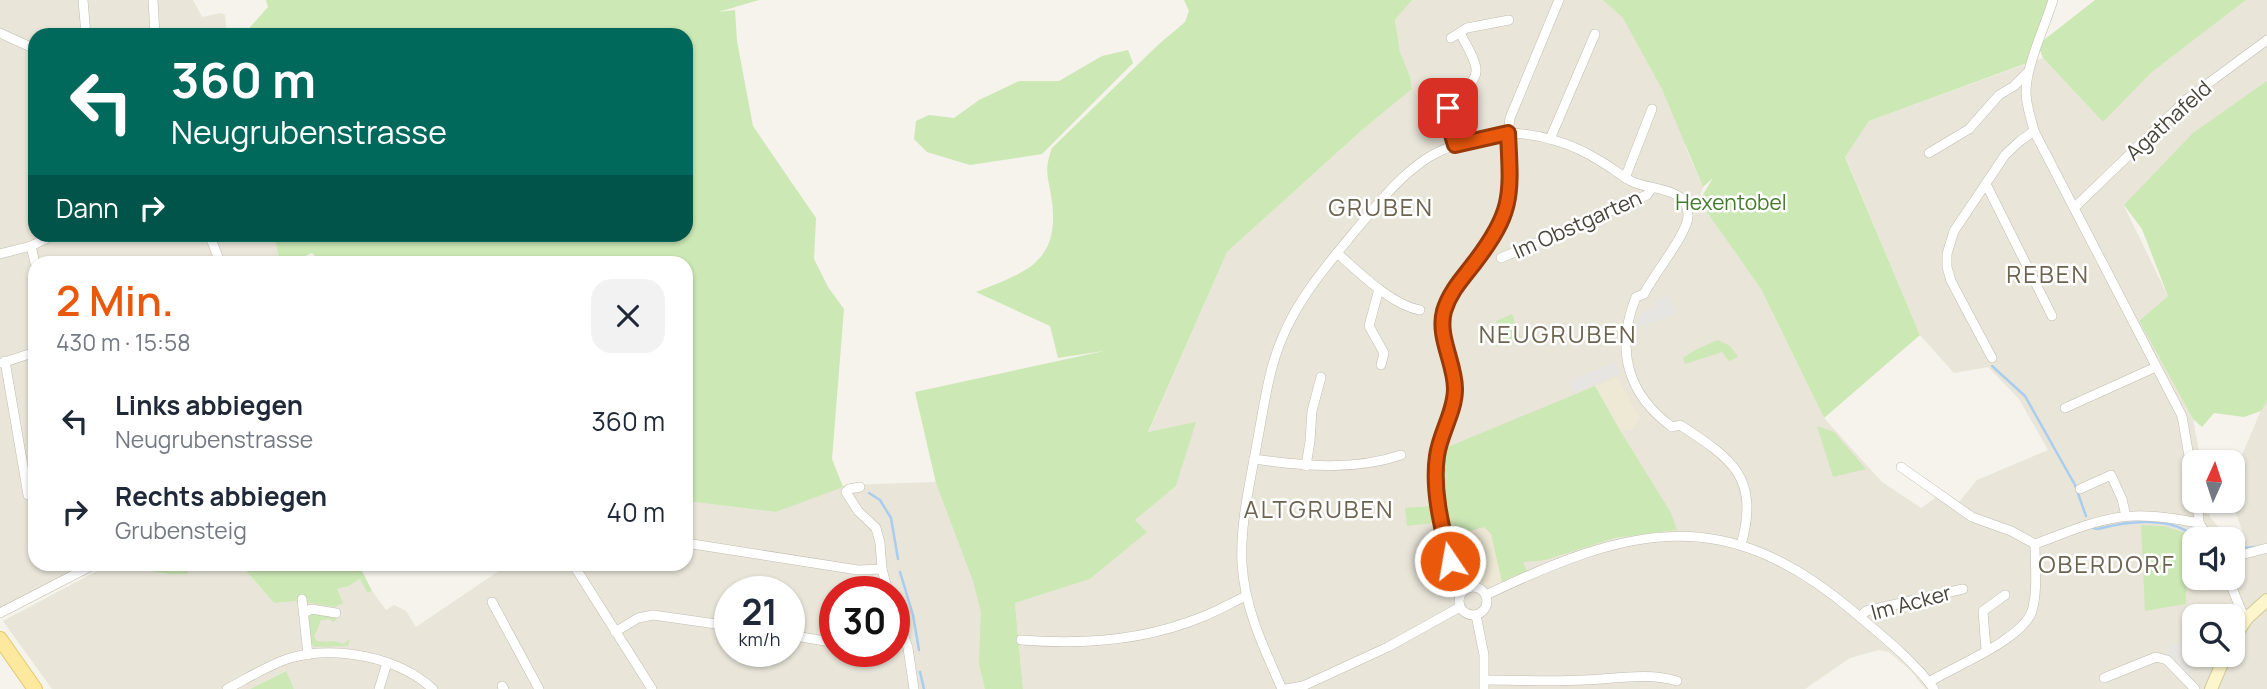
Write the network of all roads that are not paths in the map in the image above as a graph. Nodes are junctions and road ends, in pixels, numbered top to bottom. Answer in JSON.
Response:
{"nodes":[{"id":1,"x":83,"y":0,"type":"edge"},
{"id":2,"x":153,"y":0,"type":"edge"},
{"id":3,"x":1559,"y":0,"type":"edge"},
{"id":4,"x":2053,"y":0,"type":"edge"},
{"id":5,"x":1509,"y":20,"type":"dead end"},
{"id":6,"x":85,"y":28,"type":"edge"},
{"id":7,"x":155,"y":28,"type":"edge"},
{"id":8,"x":0,"y":33,"type":"edge"},
{"id":9,"x":1595,"y":34,"type":"dead end"},
{"id":10,"x":2267,"y":40,"type":"edge"},
{"id":11,"x":28,"y":46,"type":"edge"},
{"id":12,"x":2028,"y":72,"type":"junction"},
{"id":13,"x":1451,"y":103,"type":"junction"},
{"id":14,"x":1652,"y":109,"type":"dead end"},
{"id":15,"x":1428,"y":110,"type":"dead end"},
{"id":16,"x":2035,"y":131,"type":"junction"},
{"id":17,"x":1508,"y":133,"type":"junction"},
{"id":18,"x":1550,"y":139,"type":"junction"},
{"id":19,"x":1455,"y":145,"type":"junction"},
{"id":20,"x":1929,"y":153,"type":"dead end"},
{"id":21,"x":1625,"y":178,"type":"junction"},
{"id":22,"x":1986,"y":184,"type":"junction"},
{"id":23,"x":1652,"y":188,"type":"junction"},
{"id":24,"x":2075,"y":207,"type":"junction"},
{"id":25,"x":39,"y":242,"type":"edge"},
{"id":26,"x":31,"y":246,"type":"junction"},
{"id":27,"x":1337,"y":253,"type":"junction"},
{"id":28,"x":0,"y":254,"type":"edge"},
{"id":29,"x":33,"y":256,"type":"edge"},
{"id":30,"x":1502,"y":258,"type":"dead end"},
{"id":31,"x":1379,"y":289,"type":"junction"},
{"id":32,"x":1420,"y":310,"type":"dead end"},
{"id":33,"x":2052,"y":316,"type":"dead end"},
{"id":34,"x":28,"y":354,"type":"edge"},
{"id":35,"x":1992,"y":358,"type":"dead end"},
{"id":36,"x":3,"y":362,"type":"edge"},
{"id":37,"x":1381,"y":365,"type":"dead end"},
{"id":38,"x":2156,"y":367,"type":"junction"},
{"id":39,"x":1321,"y":377,"type":"dead end"},
{"id":40,"x":2065,"y":408,"type":"dead end"},
{"id":41,"x":2188,"y":450,"type":"edge"},
{"id":42,"x":1401,"y":455,"type":"dead end"},
{"id":43,"x":1254,"y":459,"type":"junction"},
{"id":44,"x":1306,"y":466,"type":"junction"},
{"id":45,"x":1901,"y":467,"type":"dead end"},
{"id":46,"x":860,"y":487,"type":"dead end"},
{"id":47,"x":2080,"y":489,"type":"dead end"},
{"id":48,"x":28,"y":495,"type":"dead end"},
{"id":49,"x":2199,"y":513,"type":"edge"},
{"id":50,"x":2126,"y":516,"type":"junction"},
{"id":51,"x":2199,"y":523,"type":"junction"},
{"id":52,"x":2202,"y":527,"type":"edge"},
{"id":53,"x":693,"y":544,"type":"edge"},
{"id":54,"x":2035,"y":544,"type":"junction"},
{"id":55,"x":1741,"y":545,"type":"junction"},
{"id":56,"x":2267,"y":548,"type":"edge"},
{"id":57,"x":2245,"y":554,"type":"edge"},
{"id":58,"x":882,"y":569,"type":"junction"},
{"id":59,"x":81,"y":571,"type":"edge"},
{"id":60,"x":577,"y":571,"type":"edge"},
{"id":61,"x":884,"y":576,"type":"edge"},
{"id":62,"x":1963,"y":589,"type":"dead end"},
{"id":63,"x":1463,"y":590,"type":"junction"},
{"id":64,"x":2233,"y":590,"type":"edge"},
{"id":65,"x":1486,"y":595,"type":"junction"},
{"id":66,"x":2005,"y":595,"type":"dead end"},
{"id":67,"x":1246,"y":596,"type":"junction"},
{"id":68,"x":302,"y":599,"type":"dead end"},
{"id":69,"x":2267,"y":600,"type":"edge"},
{"id":70,"x":492,"y":602,"type":"dead end"},
{"id":71,"x":1460,"y":607,"type":"junction"},
{"id":72,"x":0,"y":613,"type":"edge"},
{"id":73,"x":304,"y":613,"type":"junction"},
{"id":74,"x":336,"y":613,"type":"dead end"},
{"id":75,"x":1476,"y":615,"type":"junction"},
{"id":76,"x":1860,"y":617,"type":"junction"},
{"id":77,"x":2247,"y":618,"type":"junction"},
{"id":78,"x":2245,"y":621,"type":"edge"},
{"id":79,"x":714,"y":624,"type":"edge"},
{"id":80,"x":615,"y":632,"type":"junction"},
{"id":81,"x":0,"y":639,"type":"edge"},
{"id":82,"x":1021,"y":640,"type":"dead end"},
{"id":83,"x":1986,"y":650,"type":"junction"},
{"id":84,"x":309,"y":655,"type":"junction"},
{"id":85,"x":910,"y":662,"type":"edge"},
{"id":86,"x":387,"y":663,"type":"junction"},
{"id":87,"x":2220,"y":667,"type":"edge"},
{"id":88,"x":2104,"y":678,"type":"dead end"},
{"id":89,"x":1677,"y":681,"type":"dead end"},
{"id":90,"x":1485,"y":684,"type":"edge"},
{"id":91,"x":1931,"y":686,"type":"edge"},
{"id":92,"x":35,"y":689,"type":"edge"},
{"id":93,"x":227,"y":689,"type":"edge"},
{"id":94,"x":379,"y":689,"type":"edge"},
{"id":95,"x":433,"y":689,"type":"edge"},
{"id":96,"x":539,"y":689,"type":"edge"},
{"id":97,"x":652,"y":689,"type":"edge"},
{"id":98,"x":914,"y":689,"type":"edge"},
{"id":99,"x":1284,"y":689,"type":"edge"},
{"id":100,"x":2195,"y":689,"type":"edge"},
{"id":101,"x":2211,"y":689,"type":"edge"}],
"edges":[{"from":1,"to":6,"type":"street"},
{"from":2,"to":7,"type":"street"},
{"from":3,"to":17,"type":"street"},
{"from":4,"to":12,"type":"street"},
{"from":5,"to":13,"type":"street"},
{"from":8,"to":11,"type":"street"},
{"from":9,"to":18,"type":"street"},
{"from":10,"to":24,"type":"street","name":"Agathafeld"},
{"from":12,"to":16,"type":"street"},
{"from":12,"to":20,"type":"street"},
{"from":13,"to":15,"type":"street"},
{"from":13,"to":19,"type":"street"},
{"from":14,"to":21,"type":"street"},
{"from":16,"to":22,"type":"street"},
{"from":16,"to":24,"type":"street"},
{"from":17,"to":18,"type":"street"},
{"from":17,"to":19,"type":"street"},
{"from":17,"to":63,"type":"street"},
{"from":18,"to":21,"type":"street"},
{"from":19,"to":27,"type":"street"},
{"from":21,"to":23,"type":"street"},
{"from":22,"to":33,"type":"street"},
{"from":22,"to":35,"type":"street"},
{"from":23,"to":30,"type":"street","name":"Im Obstgarten"},
{"from":23,"to":55,"type":"street"},
{"from":24,"to":38,"type":"street"},
{"from":25,"to":26,"type":"street"},
{"from":26,"to":28,"type":"street"},
{"from":26,"to":29,"type":"street"},
{"from":27,"to":31,"type":"street"},
{"from":27,"to":43,"type":"street"},
{"from":31,"to":32,"type":"street"},
{"from":31,"to":37,"type":"street"},
{"from":34,"to":36,"type":"street"},
{"from":36,"to":48,"type":"street"},
{"from":38,"to":40,"type":"street"},
{"from":38,"to":41,"type":"street"},
{"from":39,"to":44,"type":"street"},
{"from":42,"to":44,"type":"street"},
{"from":43,"to":44,"type":"street"},
{"from":43,"to":67,"type":"street"},
{"from":45,"to":54,"type":"street"},
{"from":46,"to":58,"type":"street"},
{"from":47,"to":50,"type":"street"},
{"from":49,"to":51,"type":"street"},
{"from":50,"to":51,"type":"street"},
{"from":50,"to":54,"type":"street"},
{"from":51,"to":52,"type":"street"},
{"from":53,"to":58,"type":"street"},
{"from":54,"to":83,"type":"street"},
{"from":55,"to":65,"type":"street"},
{"from":55,"to":76,"type":"street"},
{"from":56,"to":57,"type":"street"},
{"from":58,"to":61,"type":"street"},
{"from":59,"to":72,"type":"street"},
{"from":60,"to":80,"type":"street"},
{"from":62,"to":76,"type":"street","name":"Im Acker"},
{"from":63,"to":65,"type":"street"},
{"from":63,"to":71,"type":"street"},
{"from":64,"to":77,"type":"street"},
{"from":65,"to":75,"type":"street"},
{"from":66,"to":83,"type":"street"},
{"from":67,"to":82,"type":"street"},
{"from":67,"to":99,"type":"street"},
{"from":68,"to":73,"type":"street"},
{"from":69,"to":77,"type":"main road"},
{"from":70,"to":96,"type":"street"},
{"from":71,"to":75,"type":"street"},
{"from":71,"to":99,"type":"street"},
{"from":73,"to":74,"type":"street"},
{"from":73,"to":84,"type":"street"},
{"from":75,"to":90,"type":"street"},
{"from":76,"to":91,"type":"street"},
{"from":77,"to":78,"type":"main road"},
{"from":79,"to":80,"type":"street"},
{"from":80,"to":97,"type":"street"},
{"from":81,"to":92,"type":"main road"},
{"from":83,"to":91,"type":"street"},
{"from":84,"to":86,"type":"street"},
{"from":84,"to":93,"type":"street"},
{"from":85,"to":98,"type":"street"},
{"from":86,"to":94,"type":"street"},
{"from":86,"to":95,"type":"street"},
{"from":87,"to":101,"type":"main road"},
{"from":88,"to":100,"type":"street"},
{"from":89,"to":90,"type":"street"}]}
